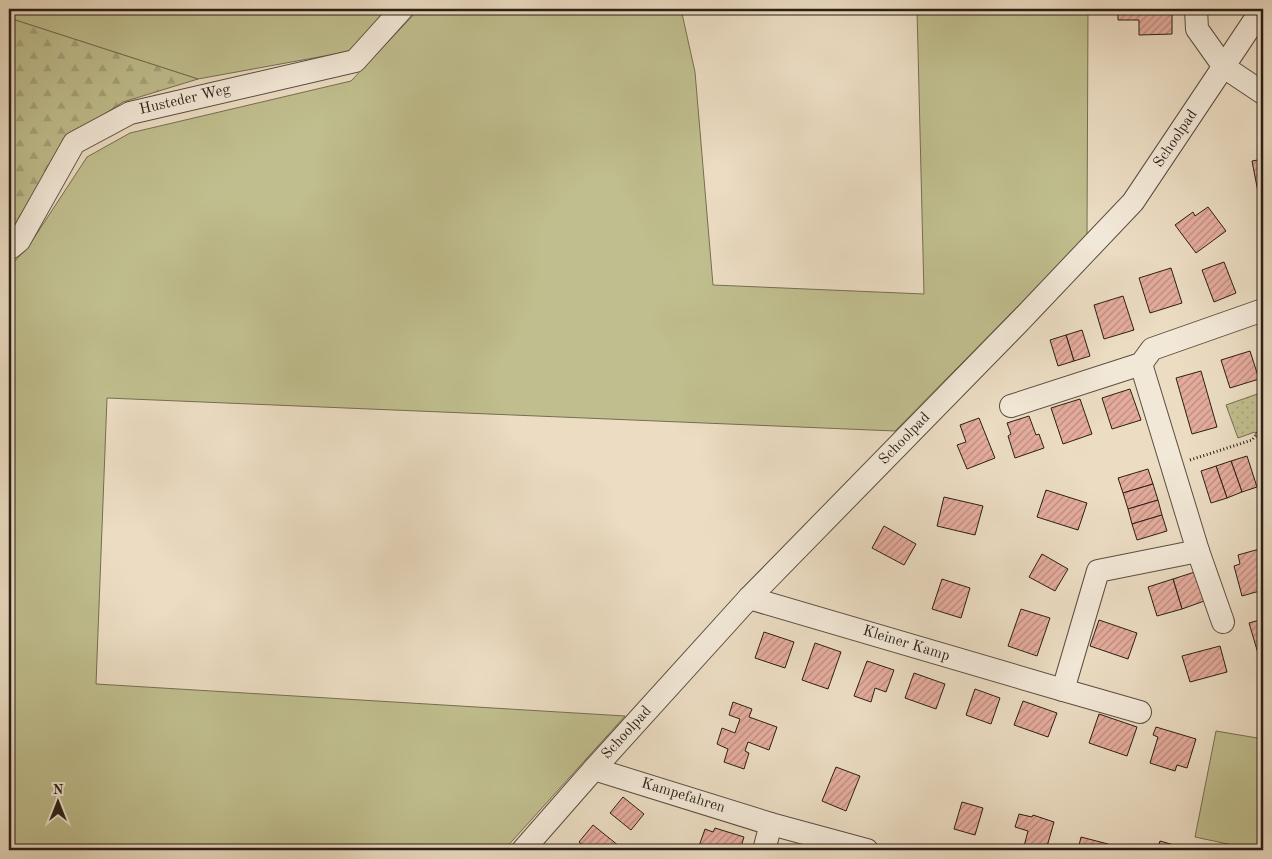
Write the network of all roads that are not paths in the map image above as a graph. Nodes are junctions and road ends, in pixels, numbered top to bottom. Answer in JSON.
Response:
{"nodes":[{"id":1,"x":402,"y":9,"type":"edge"},
{"id":2,"x":1196,"y":9,"type":"edge"},
{"id":3,"x":1262,"y":9,"type":"edge"},
{"id":4,"x":1224,"y":67,"type":"junction"},
{"id":5,"x":1263,"y":92,"type":"edge"},
{"id":6,"x":9,"y":249,"type":"edge"},
{"id":7,"x":1263,"y":310,"type":"edge"},
{"id":8,"x":1146,"y":357,"type":"junction"},
{"id":9,"x":1011,"y":406,"type":"dead end"},
{"id":10,"x":1198,"y":550,"type":"junction"},
{"id":11,"x":749,"y":598,"type":"junction"},
{"id":12,"x":1223,"y":622,"type":"dead end"},
{"id":13,"x":1062,"y":690,"type":"junction"},
{"id":14,"x":1140,"y":712,"type":"dead end"},
{"id":15,"x":594,"y":769,"type":"junction"},
{"id":16,"x":772,"y":824,"type":"junction"},
{"id":17,"x":524,"y":850,"type":"edge"},
{"id":18,"x":764,"y":850,"type":"edge"},
{"id":19,"x":867,"y":850,"type":"edge"}],
"edges":[{"from":1,"to":6,"type":"street","name":"Husteder Weg"},
{"from":2,"to":4,"type":"street"},
{"from":3,"to":4,"type":"street","name":"Schoolpad"},
{"from":4,"to":5,"type":"street"},
{"from":4,"to":11,"type":"street","name":"Schoolpad"},
{"from":7,"to":8,"type":"street"},
{"from":8,"to":9,"type":"street"},
{"from":8,"to":10,"type":"street"},
{"from":10,"to":12,"type":"street"},
{"from":10,"to":13,"type":"street"},
{"from":11,"to":13,"type":"street","name":"Kleiner Kamp"},
{"from":11,"to":15,"type":"street","name":"Schoolpad"},
{"from":13,"to":14,"type":"street","name":"Kleiner Kamp"},
{"from":15,"to":16,"type":"street","name":"Kampefahren"},
{"from":15,"to":17,"type":"street","name":"Schoolpad"},
{"from":16,"to":18,"type":"street"},
{"from":16,"to":19,"type":"street","name":"Kampefahren"}]}
